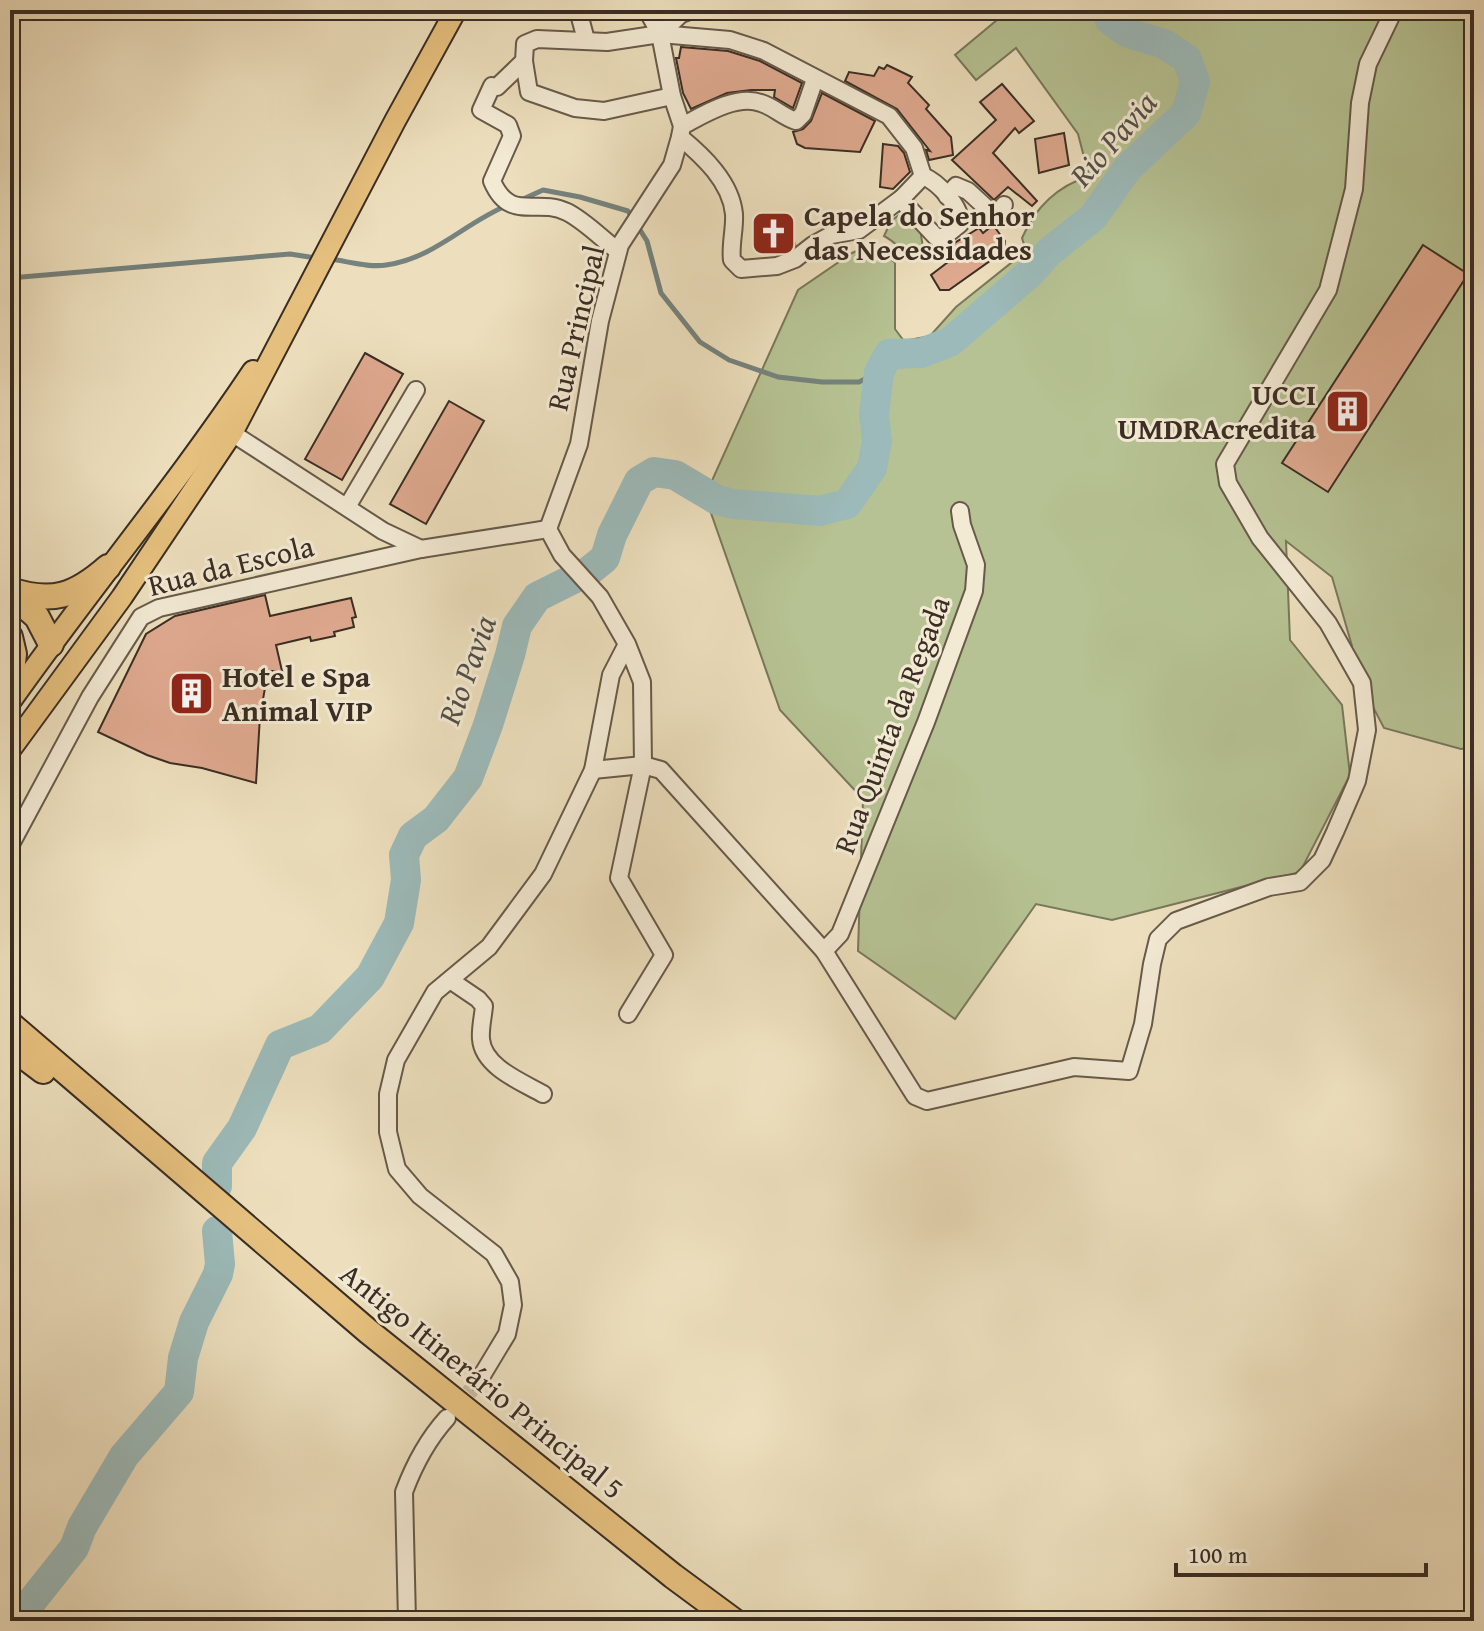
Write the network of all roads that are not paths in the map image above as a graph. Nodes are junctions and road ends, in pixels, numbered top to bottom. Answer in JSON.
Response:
{"nodes":[{"id":1,"x":456,"y":10,"type":"edge"},
{"id":2,"x":578,"y":10,"type":"edge"},
{"id":3,"x":647,"y":10,"type":"edge"},
{"id":4,"x":692,"y":10,"type":"edge"},
{"id":5,"x":1394,"y":10,"type":"edge"},
{"id":6,"x":660,"y":34,"type":"junction"},
{"id":7,"x":586,"y":40,"type":"junction"},
{"id":8,"x":524,"y":61,"type":"junction"},
{"id":9,"x":815,"y":79,"type":"junction"},
{"id":10,"x":672,"y":96,"type":"junction"},
{"id":11,"x":681,"y":131,"type":"junction"},
{"id":12,"x":923,"y":176,"type":"junction"},
{"id":13,"x":947,"y":196,"type":"junction"},
{"id":14,"x":902,"y":198,"type":"junction"},
{"id":15,"x":1004,"y":205,"type":"dead end"},
{"id":16,"x":618,"y":251,"type":"junction"},
{"id":17,"x":297,"y":309,"type":"junction"},
{"id":18,"x":255,"y":368,"type":"junction"},
{"id":19,"x":416,"y":390,"type":"dead end"},
{"id":20,"x":253,"y":395,"type":"junction"},
{"id":21,"x":232,"y":433,"type":"junction"},
{"id":22,"x":205,"y":442,"type":"junction"},
{"id":23,"x":262,"y":454,"type":"junction"},
{"id":24,"x":213,"y":463,"type":"junction"},
{"id":25,"x":347,"y":507,"type":"junction"},
{"id":26,"x":960,"y":511,"type":"dead end"},
{"id":27,"x":548,"y":529,"type":"junction"},
{"id":28,"x":421,"y":549,"type":"junction"},
{"id":29,"x":108,"y":567,"type":"junction"},
{"id":30,"x":10,"y":591,"type":"edge"},
{"id":31,"x":10,"y":619,"type":"edge"},
{"id":32,"x":100,"y":626,"type":"junction"},
{"id":33,"x":10,"y":637,"type":"edge"},
{"id":34,"x":51,"y":644,"type":"junction"},
{"id":35,"x":627,"y":644,"type":"junction"},
{"id":36,"x":10,"y":689,"type":"edge"},
{"id":37,"x":10,"y":702,"type":"edge"},
{"id":38,"x":10,"y":731,"type":"edge"},
{"id":39,"x":10,"y":750,"type":"edge"},
{"id":40,"x":643,"y":765,"type":"junction"},
{"id":41,"x":593,"y":770,"type":"junction"},
{"id":42,"x":10,"y":846,"type":"edge"},
{"id":43,"x":824,"y":951,"type":"junction"},
{"id":44,"x":450,"y":980,"type":"junction"},
{"id":45,"x":628,"y":1014,"type":"dead end"},
{"id":46,"x":10,"y":1024,"type":"edge"},
{"id":47,"x":10,"y":1046,"type":"edge"},
{"id":48,"x":543,"y":1094,"type":"dead end"},
{"id":49,"x":195,"y":1185,"type":"junction"},
{"id":50,"x":478,"y":1382,"type":"tunnel mouth"},
{"id":51,"x":447,"y":1418,"type":"tunnel mouth"},
{"id":52,"x":407,"y":1621,"type":"edge"},
{"id":53,"x":734,"y":1621,"type":"edge"}],
"edges":[{"from":1,"to":17,"type":"main road"},
{"from":2,"to":7,"type":"street"},
{"from":3,"to":6,"type":"street"},
{"from":4,"to":6,"type":"street"},
{"from":5,"to":43,"type":"street"},
{"from":6,"to":7,"type":"street"},
{"from":6,"to":9,"type":"street"},
{"from":6,"to":10,"type":"street"},
{"from":7,"to":8,"type":"street"},
{"from":8,"to":10,"type":"street"},
{"from":8,"to":16,"type":"street"},
{"from":9,"to":11,"type":"street"},
{"from":9,"to":12,"type":"street"},
{"from":10,"to":11,"type":"street"},
{"from":11,"to":14,"type":"street"},
{"from":11,"to":16,"type":"street","name":"Rua Principal"},
{"from":12,"to":13,"type":"street"},
{"from":12,"to":14,"type":"street"},
{"from":13,"to":14,"type":"street"},
{"from":13,"to":15,"type":"street"},
{"from":16,"to":27,"type":"street","name":"Rua Principal"},
{"from":17,"to":18,"type":"main road"},
{"from":17,"to":20,"type":"main road"},
{"from":18,"to":21,"type":"street"},
{"from":18,"to":22,"type":"main road"},
{"from":19,"to":25,"type":"street"},
{"from":20,"to":21,"type":"main road"},
{"from":20,"to":23,"type":"street"},
{"from":21,"to":22,"type":"street"},
{"from":21,"to":23,"type":"street"},
{"from":21,"to":24,"type":"main road"},
{"from":22,"to":29,"type":"main road"},
{"from":23,"to":24,"type":"street"},
{"from":23,"to":25,"type":"street"},
{"from":24,"to":32,"type":"main road"},
{"from":25,"to":28,"type":"street"},
{"from":26,"to":43,"type":"street","name":"Rua Quinta da Regada"},
{"from":27,"to":28,"type":"street","name":"Rua da Escola"},
{"from":27,"to":35,"type":"street"},
{"from":28,"to":42,"type":"street","name":"Rua da Escola"},
{"from":29,"to":30,"type":"highway"},
{"from":29,"to":34,"type":"main road"},
{"from":30,"to":34,"type":"highway"},
{"from":31,"to":34,"type":"highway"},
{"from":32,"to":34,"type":"main road"},
{"from":32,"to":39,"type":"main road"},
{"from":33,"to":36,"type":"highway"},
{"from":34,"to":37,"type":"main road"},
{"from":34,"to":38,"type":"main road"},
{"from":35,"to":40,"type":"street"},
{"from":35,"to":41,"type":"street"},
{"from":40,"to":41,"type":"street"},
{"from":40,"to":43,"type":"street"},
{"from":40,"to":45,"type":"street"},
{"from":41,"to":44,"type":"street"},
{"from":44,"to":48,"type":"street"},
{"from":44,"to":50,"type":"street"},
{"from":46,"to":49,"type":"highway","name":"Antigo Itinerário Principal 5"},
{"from":47,"to":49,"type":"highway","name":"Antigo Itinerário Principal 5"},
{"from":49,"to":53,"type":"highway","name":"Antigo Itinerário Principal 5"},
{"from":51,"to":52,"type":"street"}]}
